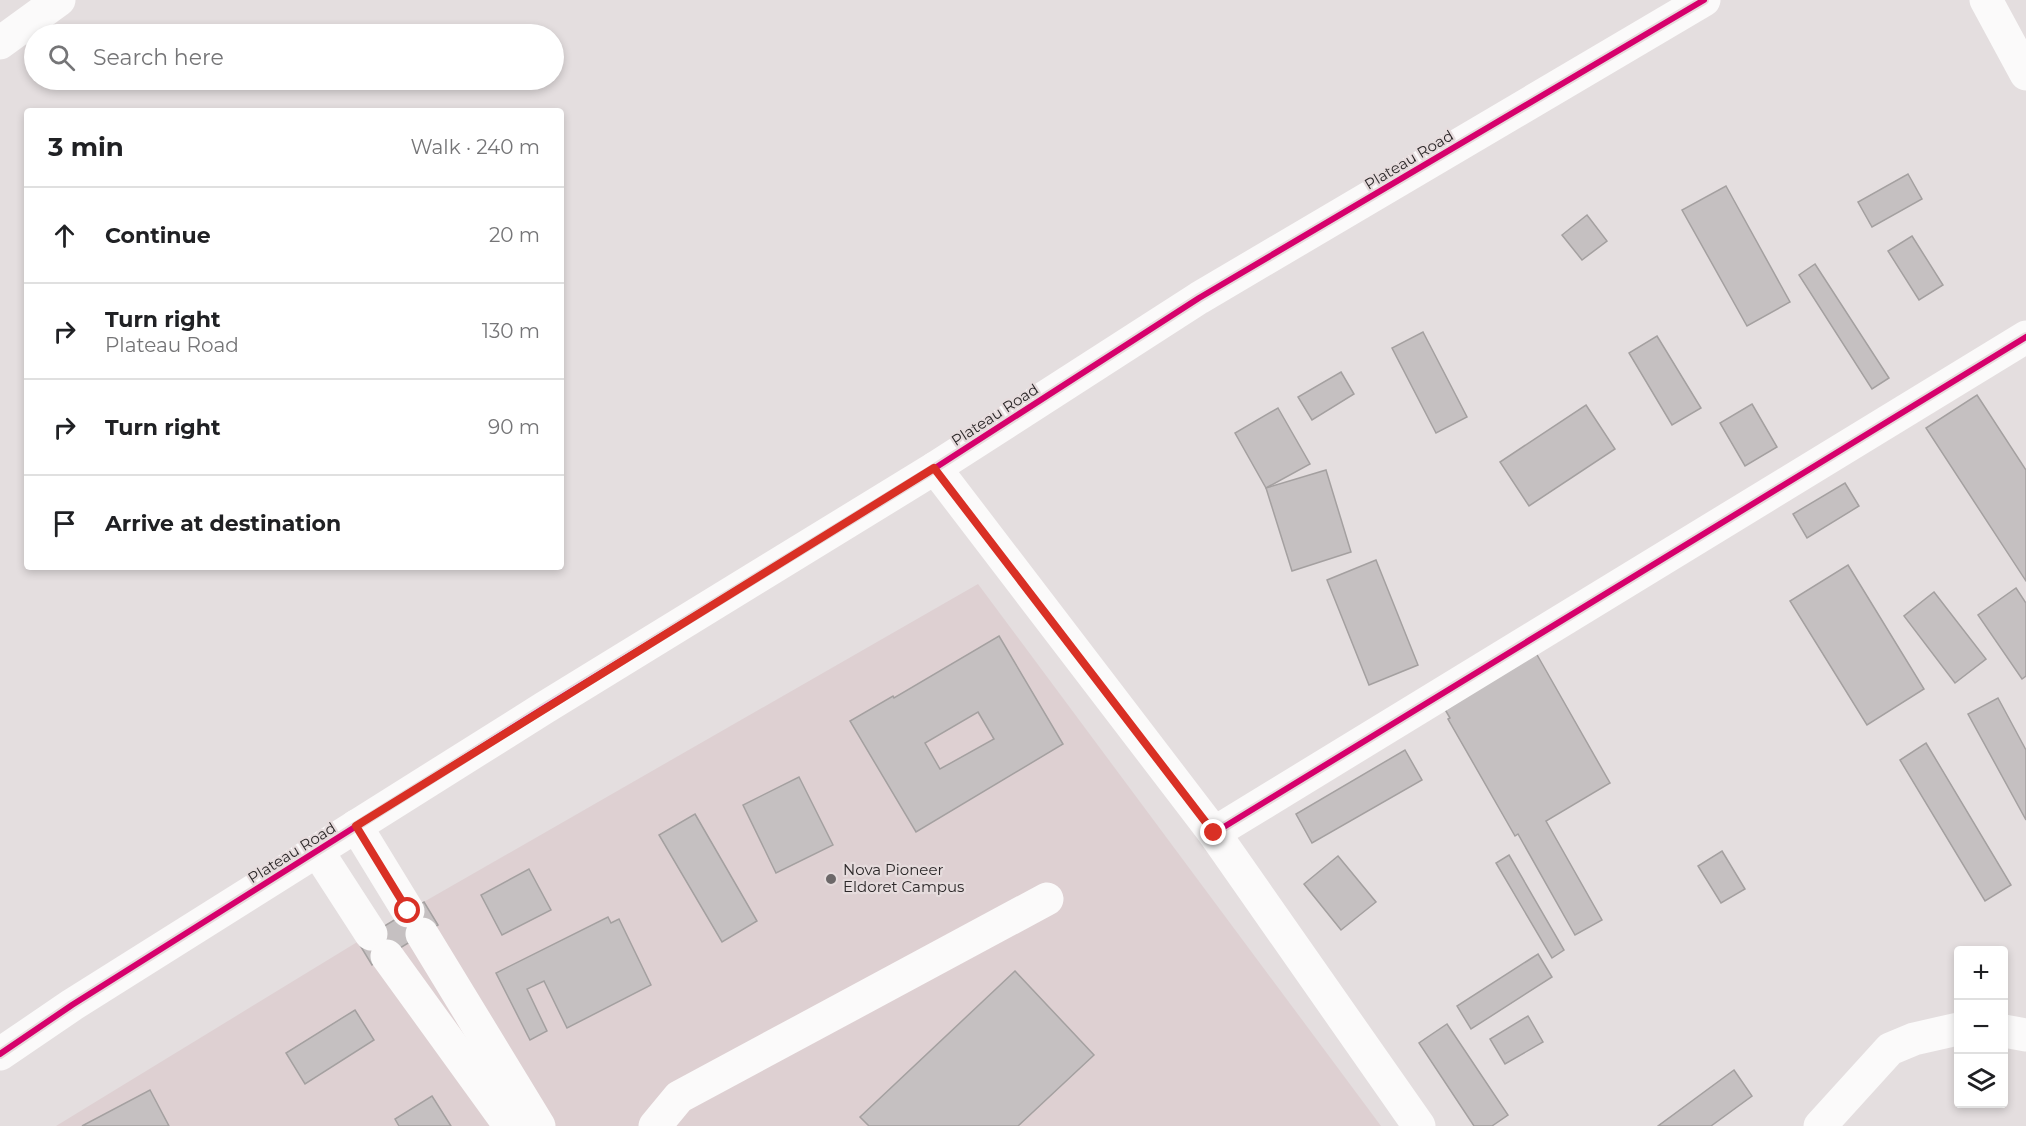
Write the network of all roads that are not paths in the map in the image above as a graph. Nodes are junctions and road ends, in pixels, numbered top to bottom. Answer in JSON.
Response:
{"nodes":[{"id":1,"x":59,"y":0,"type":"edge"},
{"id":2,"x":1704,"y":0,"type":"edge"},
{"id":3,"x":1986,"y":0,"type":"edge"},
{"id":4,"x":26,"y":24,"type":"edge"},
{"id":5,"x":24,"y":26,"type":"edge"},
{"id":6,"x":0,"y":43,"type":"edge"},
{"id":7,"x":2026,"y":74,"type":"edge"},
{"id":8,"x":2026,"y":337,"type":"edge"},
{"id":9,"x":934,"y":468,"type":"junction"},
{"id":10,"x":356,"y":826,"type":"junction"},
{"id":11,"x":1214,"y":833,"type":"junction"},
{"id":12,"x":318,"y":852,"type":"junction"},
{"id":13,"x":1047,"y":899,"type":"dead end"},
{"id":14,"x":1954,"y":1030,"type":"edge"},
{"id":15,"x":0,"y":1054,"type":"edge"},
{"id":16,"x":510,"y":1126,"type":"edge"},
{"id":17,"x":539,"y":1126,"type":"edge"},
{"id":18,"x":655,"y":1126,"type":"edge"},
{"id":19,"x":1419,"y":1126,"type":"edge"},
{"id":20,"x":1820,"y":1126,"type":"edge"}],
"edges":[{"from":1,"to":4,"type":"street"},
{"from":2,"to":9,"type":"street","name":"Plateau Road"},
{"from":3,"to":7,"type":"street"},
{"from":5,"to":6,"type":"street"},
{"from":8,"to":11,"type":"street"},
{"from":9,"to":10,"type":"street","name":"Plateau Road"},
{"from":9,"to":11,"type":"street"},
{"from":10,"to":12,"type":"street","name":"Plateau Road"},
{"from":10,"to":17,"type":"street"},
{"from":11,"to":19,"type":"street"},
{"from":12,"to":15,"type":"street","name":"Plateau Road"},
{"from":12,"to":16,"type":"street"},
{"from":13,"to":18,"type":"street"},
{"from":14,"to":20,"type":"street"}]}
